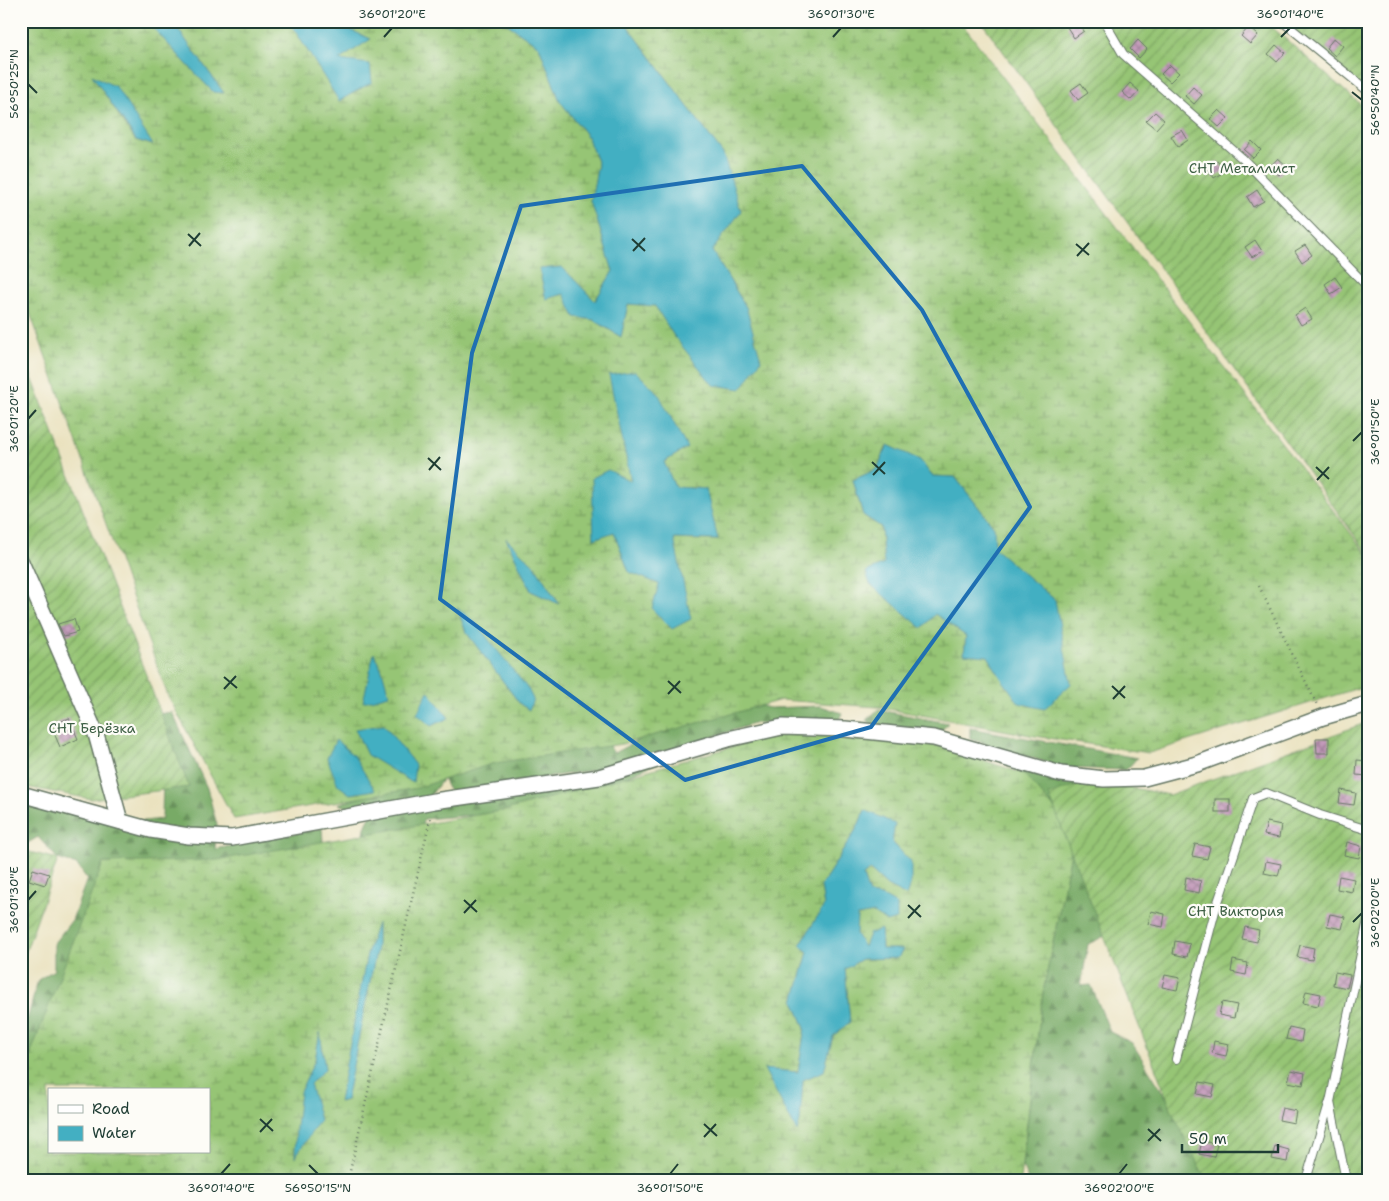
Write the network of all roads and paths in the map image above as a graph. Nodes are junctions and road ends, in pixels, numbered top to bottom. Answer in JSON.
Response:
{"nodes":[{"id":1,"x":1104,"y":21,"type":"edge"},
{"id":2,"x":1282,"y":21,"type":"edge"},
{"id":3,"x":1368,"y":91,"type":"edge"},
{"id":4,"x":1368,"y":287,"type":"edge"},
{"id":5,"x":21,"y":562,"type":"edge"},
{"id":6,"x":1259,"y":586,"type":"dead end"},
{"id":7,"x":1368,"y":704,"type":"edge"},
{"id":8,"x":1323,"y":717,"type":"junction"},
{"id":9,"x":21,"y":794,"type":"edge"},
{"id":10,"x":434,"y":801,"type":"junction"},
{"id":11,"x":120,"y":821,"type":"junction"},
{"id":12,"x":1368,"y":830,"type":"edge"},
{"id":13,"x":1368,"y":920,"type":"edge"},
{"id":14,"x":1176,"y":1059,"type":"dead end"},
{"id":15,"x":1330,"y":1102,"type":"junction"},
{"id":16,"x":348,"y":1180,"type":"edge"},
{"id":17,"x":1306,"y":1180,"type":"edge"},
{"id":18,"x":1346,"y":1180,"type":"edge"}],
"edges":[{"from":1,"to":4,"type":"lane"},
{"from":2,"to":3,"type":"lane"},
{"from":5,"to":11,"type":"street"},
{"from":6,"to":8,"type":"path"},
{"from":7,"to":8,"type":"street"},
{"from":8,"to":10,"type":"street"},
{"from":9,"to":11,"type":"street"},
{"from":10,"to":11,"type":"street"},
{"from":10,"to":16,"type":"path"},
{"from":12,"to":14,"type":"lane"},
{"from":13,"to":15,"type":"lane"},
{"from":15,"to":17,"type":"lane"},
{"from":15,"to":18,"type":"lane"}]}
